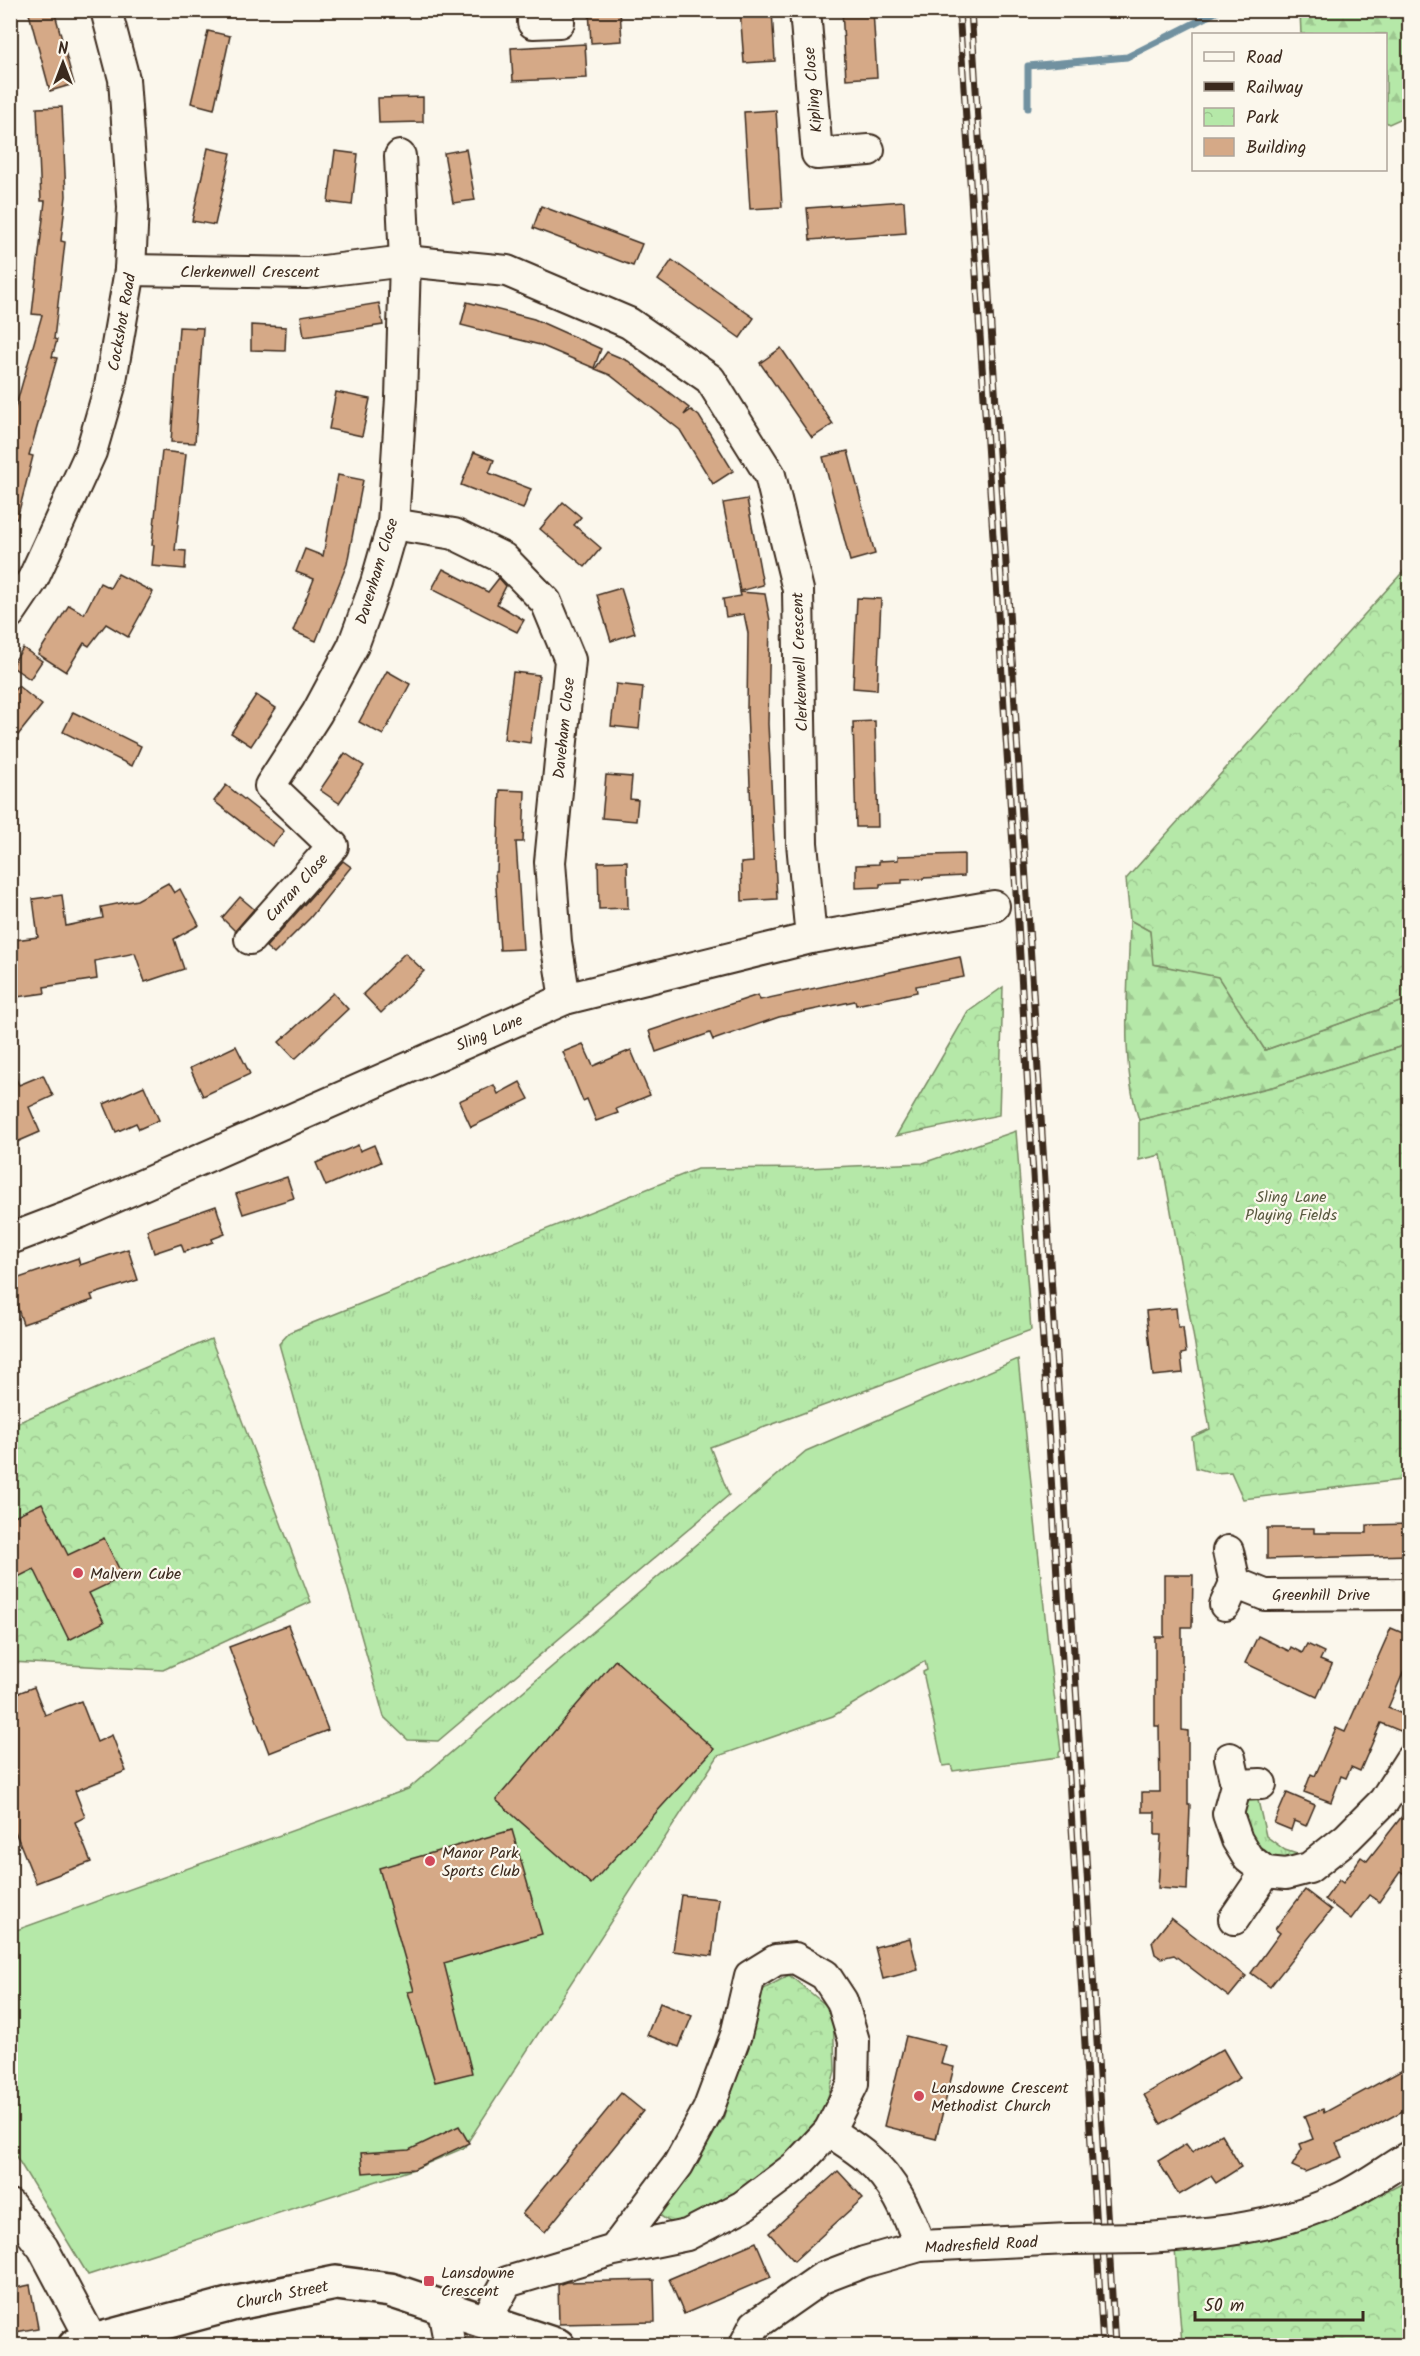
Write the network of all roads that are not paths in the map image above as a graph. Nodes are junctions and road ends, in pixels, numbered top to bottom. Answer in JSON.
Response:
{"nodes":[{"id":1,"x":106,"y":10,"type":"edge"},
{"id":2,"x":533,"y":10,"type":"edge"},
{"id":3,"x":558,"y":10,"type":"edge"},
{"id":4,"x":805,"y":10,"type":"edge"},
{"id":5,"x":868,"y":150,"type":"dead end"},
{"id":6,"x":400,"y":156,"type":"dead end"},
{"id":7,"x":405,"y":261,"type":"junction"},
{"id":8,"x":130,"y":270,"type":"junction"},
{"id":9,"x":393,"y":524,"type":"junction"},
{"id":10,"x":10,"y":613,"type":"edge"},
{"id":11,"x":270,"y":786,"type":"joint"},
{"id":12,"x":994,"y":906,"type":"dead end"},
{"id":13,"x":811,"y":938,"type":"junction"},
{"id":14,"x":250,"y":939,"type":"dead end"},
{"id":15,"x":565,"y":999,"type":"junction"},
{"id":16,"x":10,"y":1239,"type":"edge"},
{"id":17,"x":1228,"y":1551,"type":"dead end"},
{"id":18,"x":1410,"y":1594,"type":"edge"},
{"id":19,"x":1410,"y":1761,"type":"edge"},
{"id":20,"x":1242,"y":1776,"type":"dead end"},
{"id":21,"x":1266,"y":1872,"type":"junction"},
{"id":22,"x":1234,"y":1919,"type":"dead end"},
{"id":23,"x":829,"y":2131,"type":"junction"},
{"id":24,"x":1410,"y":2156,"type":"edge"},
{"id":25,"x":10,"y":2205,"type":"edge"},
{"id":26,"x":920,"y":2246,"type":"junction"},
{"id":27,"x":614,"y":2250,"type":"junction"},
{"id":28,"x":442,"y":2305,"type":"junction"},
{"id":29,"x":486,"y":2320,"type":"junction"},
{"id":30,"x":87,"y":2344,"type":"edge"},
{"id":31,"x":450,"y":2346,"type":"edge"},
{"id":32,"x":558,"y":2346,"type":"edge"},
{"id":33,"x":744,"y":2346,"type":"edge"}],
"edges":[{"from":1,"to":8,"type":"street","name":"Cockshot Road"},
{"from":2,"to":3,"type":"street"},
{"from":4,"to":5,"type":"street","name":"Kipling Close"},
{"from":6,"to":7,"type":"street"},
{"from":7,"to":8,"type":"street","name":"Clerkenwell Crescent"},
{"from":7,"to":9,"type":"street","name":"Davenham Close"},
{"from":7,"to":13,"type":"street","name":"Clerkenwell Crescent"},
{"from":8,"to":10,"type":"street","name":"Cockshot Road"},
{"from":9,"to":11,"type":"street","name":"Davenham Close"},
{"from":9,"to":15,"type":"street","name":"Daveham Close"},
{"from":11,"to":14,"type":"street","name":"Curran Close"},
{"from":12,"to":13,"type":"street","name":"Sling Lane"},
{"from":13,"to":15,"type":"street","name":"Sling Lane"},
{"from":15,"to":16,"type":"street","name":"Sling Lane"},
{"from":17,"to":18,"type":"street","name":"Greenhill Drive"},
{"from":19,"to":21,"type":"street"},
{"from":20,"to":21,"type":"street"},
{"from":21,"to":22,"type":"street"},
{"from":23,"to":26,"type":"street"},
{"from":23,"to":27,"type":"street"},
{"from":23,"to":27,"type":"street"},
{"from":24,"to":26,"type":"street","name":"Madresfield Road","bridge":true},
{"from":25,"to":30,"type":"street"},
{"from":26,"to":33,"type":"street","name":"Madresfield Road"},
{"from":27,"to":29,"type":"street"},
{"from":28,"to":29,"type":"main road","name":"Church Street"},
{"from":28,"to":30,"type":"main road","name":"Church Street"},
{"from":28,"to":31,"type":"street"},
{"from":29,"to":32,"type":"main road","name":"Church Street"}]}
